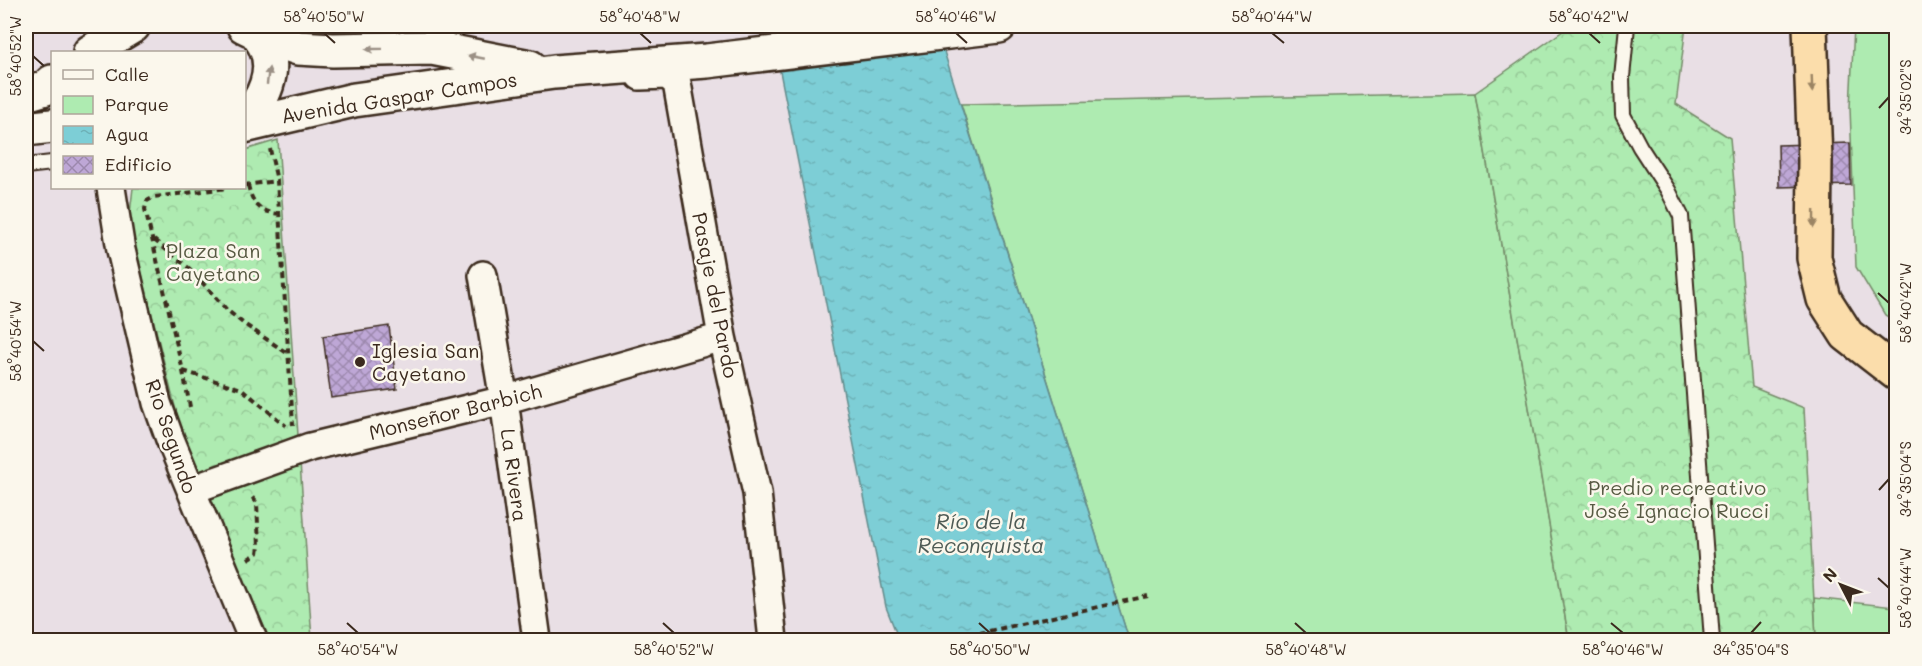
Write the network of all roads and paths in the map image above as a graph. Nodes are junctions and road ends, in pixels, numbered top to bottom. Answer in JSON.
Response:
{"nodes":[{"id":1,"x":133,"y":26,"type":"edge"},
{"id":2,"x":999,"y":26,"type":"edge"},
{"id":3,"x":1627,"y":26,"type":"edge"},
{"id":4,"x":1810,"y":26,"type":"edge"},
{"id":5,"x":249,"y":28,"type":"edge"},
{"id":6,"x":92,"y":51,"type":"edge"},
{"id":7,"x":554,"y":72,"type":"junction"},
{"id":8,"x":51,"y":83,"type":"edge"},
{"id":9,"x":26,"y":94,"type":"edge"},
{"id":10,"x":251,"y":121,"type":"edge"},
{"id":11,"x":51,"y":126,"type":"edge"},
{"id":12,"x":26,"y":129,"type":"edge"},
{"id":13,"x":51,"y":163,"type":"edge"},
{"id":14,"x":26,"y":166,"type":"edge"},
{"id":15,"x":277,"y":181,"type":"junction"},
{"id":16,"x":246,"y":185,"type":"edge"},
{"id":17,"x":111,"y":189,"type":"edge"},
{"id":18,"x":219,"y":189,"type":"edge"},
{"id":19,"x":279,"y":214,"type":"junction"},
{"id":20,"x":153,"y":239,"type":"junction"},
{"id":21,"x":483,"y":275,"type":"dead end"},
{"id":22,"x":722,"y":337,"type":"junction"},
{"id":23,"x":288,"y":353,"type":"junction"},
{"id":24,"x":183,"y":371,"type":"junction"},
{"id":25,"x":1896,"y":373,"type":"edge"},
{"id":26,"x":504,"y":400,"type":"junction"},
{"id":27,"x":191,"y":413,"type":"dead end"},
{"id":28,"x":191,"y":490,"type":"junction"},
{"id":29,"x":249,"y":495,"type":"dead end"},
{"id":30,"x":241,"y":555,"type":"dead end"},
{"id":31,"x":1148,"y":596,"type":"dead end"},
{"id":32,"x":254,"y":640,"type":"edge"},
{"id":33,"x":537,"y":640,"type":"edge"},
{"id":34,"x":773,"y":640,"type":"edge"},
{"id":35,"x":948,"y":640,"type":"edge"},
{"id":36,"x":1712,"y":640,"type":"edge"}],
"edges":[{"from":1,"to":6,"type":"main road"},
{"from":2,"to":7,"type":"main road","name":"Avenida Gaspar Campos"},
{"from":3,"to":36,"type":"lane"},
{"from":4,"to":25,"type":"highway","one_way":true},
{"from":7,"to":5,"type":"main road","name":"Avenida Gaspar Campos","one_way":true},
{"from":10,"to":5,"type":"main road","one_way":true},
{"from":7,"to":10,"type":"main road","name":"Avenida Gaspar Campos"},
{"from":7,"to":22,"type":"street","name":"Pasaje del Pardo"},
{"from":8,"to":9,"type":"main road"},
{"from":10,"to":15,"type":"path"},
{"from":11,"to":12,"type":"main road"},
{"from":13,"to":14,"type":"lane"},
{"from":15,"to":16,"type":"path"},
{"from":15,"to":19,"type":"path"},
{"from":16,"to":19,"type":"path"},
{"from":17,"to":28,"type":"street","name":"Río Segundo"},
{"from":18,"to":20,"type":"path"},
{"from":19,"to":23,"type":"path"},
{"from":20,"to":23,"type":"path"},
{"from":20,"to":24,"type":"path"},
{"from":21,"to":26,"type":"street","name":"La Rivera"},
{"from":22,"to":26,"type":"street","name":"Monseñor Barbich"},
{"from":22,"to":34,"type":"street","name":"Pasaje del Pardo"},
{"from":23,"to":24,"type":"path"},
{"from":24,"to":27,"type":"path"},
{"from":26,"to":28,"type":"street","name":"Monseñor Barbich"},
{"from":26,"to":33,"type":"street","name":"La Rivera"},
{"from":28,"to":32,"type":"street","name":"Río Segundo"},
{"from":29,"to":30,"type":"path"},
{"from":31,"to":35,"type":"path"}]}
